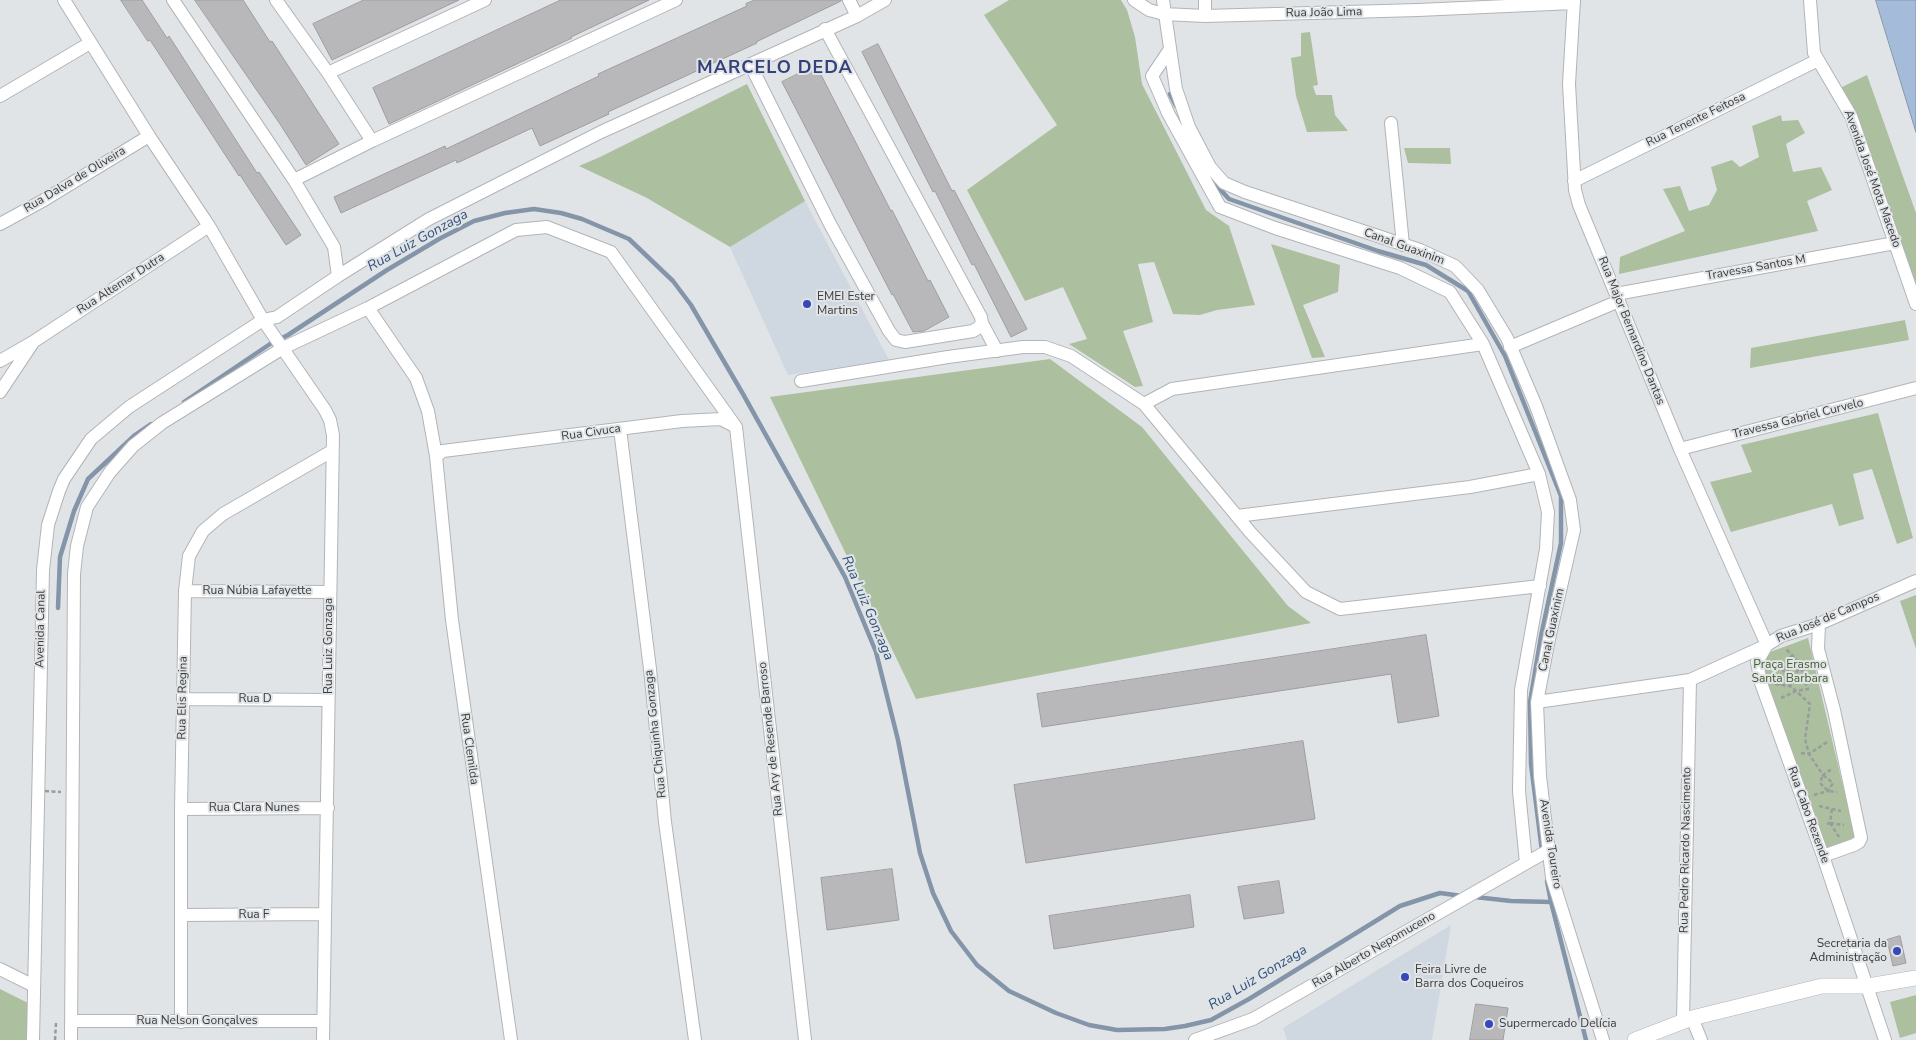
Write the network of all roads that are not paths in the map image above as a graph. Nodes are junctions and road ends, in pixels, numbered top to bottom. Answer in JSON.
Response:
{"nodes":[{"id":1,"x":64,"y":0,"type":"edge"},
{"id":2,"x":172,"y":0,"type":"edge"},
{"id":3,"x":485,"y":0,"type":"edge"},
{"id":4,"x":676,"y":0,"type":"edge"},
{"id":5,"x":849,"y":0,"type":"edge"},
{"id":6,"x":885,"y":0,"type":"edge"},
{"id":7,"x":1134,"y":0,"type":"edge"},
{"id":8,"x":1163,"y":0,"type":"edge"},
{"id":9,"x":1205,"y":0,"type":"edge"},
{"id":10,"x":1810,"y":0,"type":"edge"},
{"id":11,"x":279,"y":1,"type":"edge"},
{"id":12,"x":1574,"y":2,"type":"edge"},
{"id":13,"x":1431,"y":4,"type":"edge"},
{"id":14,"x":1417,"y":5,"type":"edge"},
{"id":15,"x":1164,"y":14,"type":"junction"},
{"id":16,"x":857,"y":16,"type":"junction"},
{"id":17,"x":1205,"y":16,"type":"junction"},
{"id":18,"x":825,"y":29,"type":"junction"},
{"id":19,"x":90,"y":44,"type":"junction"},
{"id":20,"x":1170,"y":49,"type":"junction"},
{"id":21,"x":1818,"y":60,"type":"junction"},
{"id":22,"x":750,"y":64,"type":"junction"},
{"id":23,"x":328,"y":72,"type":"junction"},
{"id":24,"x":0,"y":96,"type":"edge"},
{"id":25,"x":1391,"y":122,"type":"dead end"},
{"id":26,"x":149,"y":136,"type":"junction"},
{"id":27,"x":372,"y":141,"type":"junction"},
{"id":28,"x":294,"y":180,"type":"junction"},
{"id":29,"x":1574,"y":180,"type":"junction"},
{"id":30,"x":0,"y":224,"type":"edge"},
{"id":31,"x":209,"y":226,"type":"junction"},
{"id":32,"x":1895,"y":243,"type":"junction"},
{"id":33,"x":1403,"y":244,"type":"junction"},
{"id":34,"x":338,"y":276,"type":"junction"},
{"id":35,"x":1618,"y":297,"type":"junction"},
{"id":36,"x":1916,"y":304,"type":"edge"},
{"id":37,"x":368,"y":308,"type":"junction"},
{"id":38,"x":982,"y":323,"type":"junction"},
{"id":39,"x":265,"y":324,"type":"junction"},
{"id":40,"x":896,"y":340,"type":"junction"},
{"id":41,"x":33,"y":342,"type":"junction"},
{"id":42,"x":1483,"y":344,"type":"junction"},
{"id":43,"x":281,"y":346,"type":"junction"},
{"id":44,"x":1510,"y":347,"type":"junction"},
{"id":45,"x":997,"y":351,"type":"junction"},
{"id":46,"x":0,"y":361,"type":"edge"},
{"id":47,"x":904,"y":364,"type":"junction"},
{"id":48,"x":801,"y":381,"type":"dead end"},
{"id":49,"x":1916,"y":388,"type":"edge"},
{"id":50,"x":0,"y":392,"type":"edge"},
{"id":51,"x":1144,"y":404,"type":"junction"},
{"id":52,"x":620,"y":429,"type":"junction"},
{"id":53,"x":737,"y":432,"type":"junction"},
{"id":54,"x":1680,"y":449,"type":"junction"},
{"id":55,"x":332,"y":451,"type":"junction"},
{"id":56,"x":436,"y":456,"type":"junction"},
{"id":57,"x":1539,"y":474,"type":"junction"},
{"id":58,"x":1237,"y":516,"type":"junction"},
{"id":59,"x":1916,"y":581,"type":"edge"},
{"id":60,"x":1540,"y":586,"type":"junction"},
{"id":61,"x":185,"y":591,"type":"junction"},
{"id":62,"x":329,"y":592,"type":"junction"},
{"id":63,"x":1819,"y":624,"type":"junction"},
{"id":64,"x":1767,"y":645,"type":"junction"},
{"id":65,"x":1690,"y":680,"type":"junction"},
{"id":66,"x":183,"y":699,"type":"junction"},
{"id":67,"x":328,"y":700,"type":"junction"},
{"id":68,"x":1537,"y":702,"type":"junction"},
{"id":69,"x":328,"y":808,"type":"junction"},
{"id":70,"x":181,"y":809,"type":"junction"},
{"id":71,"x":1549,"y":850,"type":"junction"},
{"id":72,"x":1823,"y":856,"type":"junction"},
{"id":73,"x":1526,"y":862,"type":"junction"},
{"id":74,"x":325,"y":914,"type":"junction"},
{"id":75,"x":182,"y":915,"type":"junction"},
{"id":76,"x":0,"y":968,"type":"edge"},
{"id":77,"x":1916,"y":978,"type":"edge"},
{"id":78,"x":34,"y":986,"type":"junction"},
{"id":79,"x":1868,"y":986,"type":"junction"},
{"id":80,"x":1687,"y":1020,"type":"junction"},
{"id":81,"x":72,"y":1021,"type":"junction"},
{"id":82,"x":181,"y":1022,"type":"junction"},
{"id":83,"x":323,"y":1022,"type":"junction"},
{"id":84,"x":34,"y":1040,"type":"edge"},
{"id":85,"x":71,"y":1040,"type":"edge"},
{"id":86,"x":323,"y":1040,"type":"edge"},
{"id":87,"x":511,"y":1040,"type":"edge"},
{"id":88,"x":695,"y":1040,"type":"edge"},
{"id":89,"x":805,"y":1040,"type":"edge"},
{"id":90,"x":1195,"y":1040,"type":"edge"},
{"id":91,"x":1603,"y":1040,"type":"edge"},
{"id":92,"x":1635,"y":1040,"type":"edge"},
{"id":93,"x":1701,"y":1040,"type":"edge"},
{"id":94,"x":1885,"y":1040,"type":"edge"}],
"edges":[{"from":1,"to":19,"type":"street","name":"Rua Luiz Gonzaga"},
{"from":2,"to":28,"type":"street"},
{"from":3,"to":23,"type":"street"},
{"from":4,"to":27,"type":"street"},
{"from":5,"to":16,"type":"street"},
{"from":6,"to":16,"type":"street","name":"Avenida Canal"},
{"from":7,"to":15,"type":"street","name":"Rua João Lima"},
{"from":8,"to":15,"type":"street","name":"Canal Guaxinim"},
{"from":9,"to":17,"type":"street"},
{"from":10,"to":21,"type":"street","name":"Avenida José Mota Macedo"},
{"from":11,"to":23,"type":"street"},
{"from":12,"to":13,"type":"street","name":"Rua João Lima"},
{"from":12,"to":29,"type":"street","name":"Rua Major Bernardino Dantas"},
{"from":13,"to":14,"type":"street","name":"Rua João Lima"},
{"from":14,"to":17,"type":"street","name":"Rua João Lima"},
{"from":15,"to":17,"type":"street","name":"Rua João Lima"},
{"from":15,"to":20,"type":"street","name":"Canal Guaxinim"},
{"from":16,"to":18,"type":"street","name":"Avenida Canal"},
{"from":18,"to":22,"type":"street","name":"Avenida Canal"},
{"from":18,"to":38,"type":"street"},
{"from":19,"to":24,"type":"street"},
{"from":19,"to":26,"type":"street","name":"Rua Luiz Gonzaga"},
{"from":20,"to":33,"type":"street","name":"Canal Guaxinim"},
{"from":20,"to":42,"type":"street"},
{"from":21,"to":29,"type":"street","name":"Rua Tenente Feitosa"},
{"from":21,"to":32,"type":"street","name":"Avenida José Mota Macedo"},
{"from":22,"to":34,"type":"street","name":"Avenida Canal"},
{"from":22,"to":40,"type":"street"},
{"from":23,"to":27,"type":"street"},
{"from":25,"to":33,"type":"street"},
{"from":26,"to":30,"type":"street","name":"Rua Dalva de Oliveira"},
{"from":26,"to":31,"type":"street","name":"Rua Luiz Gonzaga"},
{"from":27,"to":28,"type":"street"},
{"from":28,"to":34,"type":"street"},
{"from":29,"to":35,"type":"street","name":"Rua Major Bernardino Dantas"},
{"from":31,"to":39,"type":"street","name":"Rua Luiz Gonzaga"},
{"from":31,"to":41,"type":"street","name":"Rua Altemar Dutra"},
{"from":32,"to":35,"type":"street","name":"Travessa Santos M"},
{"from":32,"to":36,"type":"street","name":"Avenida José Mota Macedo"},
{"from":33,"to":44,"type":"street","name":"Canal Guaxinim"},
{"from":34,"to":39,"type":"street","name":"Avenida Canal"},
{"from":35,"to":44,"type":"street","name":"Travessa Santos M"},
{"from":35,"to":54,"type":"street","name":"Rua Major Bernardino Dantas"},
{"from":37,"to":43,"type":"street"},
{"from":37,"to":53,"type":"street"},
{"from":37,"to":56,"type":"street","name":"Rua Clemilda"},
{"from":38,"to":40,"type":"street"},
{"from":38,"to":45,"type":"street"},
{"from":39,"to":43,"type":"street","name":"Rua Luiz Gonzaga"},
{"from":39,"to":78,"type":"street","name":"Avenida Canal"},
{"from":40,"to":47,"type":"street"},
{"from":41,"to":46,"type":"street","name":"Rua Altemar Dutra"},
{"from":41,"to":50,"type":"street","name":"Rua Altemar Dutra"},
{"from":42,"to":51,"type":"street"},
{"from":42,"to":57,"type":"street"},
{"from":43,"to":55,"type":"street","name":"Rua Luiz Gonzaga"},
{"from":43,"to":81,"type":"street"},
{"from":44,"to":68,"type":"street","name":"Canal Guaxinim"},
{"from":45,"to":47,"type":"street"},
{"from":45,"to":51,"type":"street"},
{"from":47,"to":48,"type":"street"},
{"from":49,"to":54,"type":"street","name":"Travessa Gabriel Curvelo"},
{"from":51,"to":58,"type":"street"},
{"from":52,"to":53,"type":"street","name":"Rua Civuca"},
{"from":52,"to":56,"type":"street","name":"Rua Civuca"},
{"from":52,"to":88,"type":"street","name":"Rua Chiquinha Gonzaga"},
{"from":53,"to":89,"type":"street","name":"Rua Ary de Resende Barroso"},
{"from":54,"to":64,"type":"street","name":"Rua Major Bernardino Dantas"},
{"from":55,"to":61,"type":"street","name":"Rua Elis Regina"},
{"from":55,"to":62,"type":"street","name":"Rua Luiz Gonzaga"},
{"from":56,"to":87,"type":"street","name":"Rua Clemilda"},
{"from":57,"to":58,"type":"street"},
{"from":57,"to":60,"type":"street"},
{"from":58,"to":60,"type":"street"},
{"from":59,"to":63,"type":"street","name":"Rua José de Campos"},
{"from":60,"to":73,"type":"street"},
{"from":61,"to":62,"type":"street","name":"Rua Núbia Lafayette"},
{"from":61,"to":66,"type":"street","name":"Rua Elis Regina"},
{"from":62,"to":67,"type":"street","name":"Rua Luiz Gonzaga"},
{"from":63,"to":64,"type":"street","name":"Rua José de Campos"},
{"from":63,"to":72,"type":"street"},
{"from":64,"to":65,"type":"street","name":"Rua José de Campos"},
{"from":64,"to":72,"type":"street","name":"Rua Cabo Rezende"},
{"from":65,"to":68,"type":"street","name":"Rua José de Campos"},
{"from":65,"to":80,"type":"street","name":"Rua Pedro Ricardo Nascimento"},
{"from":66,"to":67,"type":"street","name":"Rua D"},
{"from":66,"to":70,"type":"street","name":"Rua Elis Regina"},
{"from":67,"to":69,"type":"street","name":"Rua Luiz Gonzaga"},
{"from":68,"to":71,"type":"street","name":"Avenida Toureiro"},
{"from":69,"to":70,"type":"street","name":"Rua Clara Nunes"},
{"from":69,"to":74,"type":"street","name":"Rua Luiz Gonzaga"},
{"from":70,"to":75,"type":"street","name":"Rua Elis Regina"},
{"from":71,"to":73,"type":"street","name":"Rua Alberto Nepomuceno"},
{"from":71,"to":91,"type":"street","name":"Avenida Toureiro"},
{"from":72,"to":79,"type":"street","name":"Rua Cabo Rezende"},
{"from":73,"to":90,"type":"street","name":"Rua Alberto Nepomuceno"},
{"from":74,"to":75,"type":"street","name":"Rua F"},
{"from":74,"to":83,"type":"street","name":"Rua Luiz Gonzaga"},
{"from":75,"to":82,"type":"street","name":"Rua Elis Regina"},
{"from":76,"to":78,"type":"street"},
{"from":77,"to":79,"type":"street"},
{"from":78,"to":84,"type":"street","name":"Avenida Canal"},
{"from":79,"to":80,"type":"street"},
{"from":79,"to":94,"type":"street","name":"Rua Cabo Rezende"},
{"from":80,"to":92,"type":"street"},
{"from":80,"to":93,"type":"street","name":"Rua Pedro Ricardo Nascimento"},
{"from":81,"to":82,"type":"street","name":"Rua Nelson Gonçalves"},
{"from":81,"to":85,"type":"street"},
{"from":82,"to":83,"type":"street","name":"Rua Nelson Gonçalves"},
{"from":83,"to":86,"type":"street","name":"Rua Luiz Gonzaga"}]}
